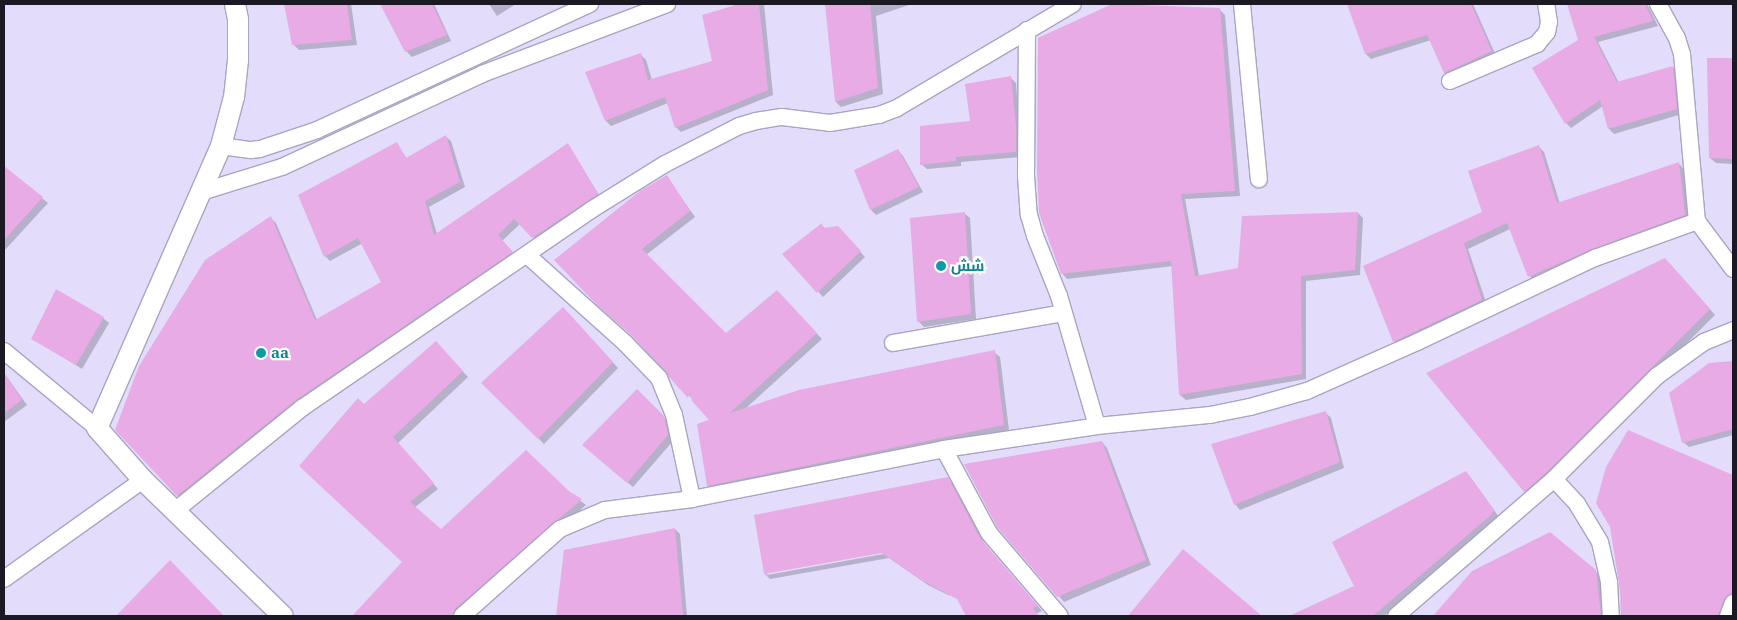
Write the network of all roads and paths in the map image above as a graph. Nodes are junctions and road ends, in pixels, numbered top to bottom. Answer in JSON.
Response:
{"nodes":[{"id":1,"x":235,"y":4,"type":"edge"},
{"id":2,"x":590,"y":4,"type":"edge"},
{"id":3,"x":667,"y":4,"type":"edge"},
{"id":4,"x":1074,"y":4,"type":"edge"},
{"id":5,"x":1242,"y":4,"type":"edge"},
{"id":6,"x":1546,"y":4,"type":"edge"},
{"id":7,"x":1658,"y":4,"type":"edge"},
{"id":8,"x":1027,"y":30,"type":"junction"},
{"id":9,"x":1450,"y":81,"type":"dead end"},
{"id":10,"x":221,"y":146,"type":"junction"},
{"id":11,"x":1258,"y":179,"type":"dead end"},
{"id":12,"x":201,"y":192,"type":"junction"},
{"id":13,"x":1697,"y":222,"type":"junction"},
{"id":14,"x":527,"y":255,"type":"junction"},
{"id":15,"x":1733,"y":269,"type":"edge"},
{"id":16,"x":1063,"y":313,"type":"junction"},
{"id":17,"x":1733,"y":330,"type":"edge"},
{"id":18,"x":893,"y":343,"type":"dead end"},
{"id":19,"x":4,"y":350,"type":"edge"},
{"id":20,"x":1097,"y":426,"type":"junction"},
{"id":21,"x":97,"y":428,"type":"junction"},
{"id":22,"x":944,"y":449,"type":"junction"},
{"id":23,"x":1554,"y":479,"type":"junction"},
{"id":24,"x":143,"y":480,"type":"junction"},
{"id":25,"x":692,"y":499,"type":"junction"},
{"id":26,"x":176,"y":510,"type":"junction"},
{"id":27,"x":4,"y":579,"type":"edge"},
{"id":28,"x":1733,"y":603,"type":"edge"},
{"id":29,"x":283,"y":616,"type":"edge"},
{"id":30,"x":462,"y":616,"type":"edge"},
{"id":31,"x":1060,"y":616,"type":"edge"},
{"id":32,"x":1396,"y":616,"type":"edge"},
{"id":33,"x":1611,"y":616,"type":"edge"},
{"id":34,"x":1728,"y":616,"type":"edge"}],
"edges":[{"from":1,"to":10,"type":"street"},
{"from":2,"to":10,"type":"street"},
{"from":3,"to":12,"type":"street"},
{"from":4,"to":8,"type":"street"},
{"from":5,"to":11,"type":"street"},
{"from":6,"to":9,"type":"street"},
{"from":7,"to":13,"type":"street"},
{"from":8,"to":14,"type":"street"},
{"from":8,"to":16,"type":"street"},
{"from":10,"to":12,"type":"street"},
{"from":12,"to":21,"type":"street"},
{"from":13,"to":15,"type":"street"},
{"from":13,"to":20,"type":"street"},
{"from":14,"to":25,"type":"street"},
{"from":14,"to":26,"type":"street"},
{"from":16,"to":18,"type":"street"},
{"from":16,"to":20,"type":"street"},
{"from":17,"to":23,"type":"street"},
{"from":19,"to":21,"type":"street"},
{"from":20,"to":22,"type":"street"},
{"from":21,"to":24,"type":"street"},
{"from":22,"to":25,"type":"street"},
{"from":22,"to":31,"type":"street"},
{"from":23,"to":32,"type":"street"},
{"from":23,"to":33,"type":"street"},
{"from":24,"to":26,"type":"street"},
{"from":24,"to":27,"type":"street"},
{"from":25,"to":30,"type":"street"},
{"from":26,"to":29,"type":"street"},
{"from":28,"to":34,"type":"street"}]}
